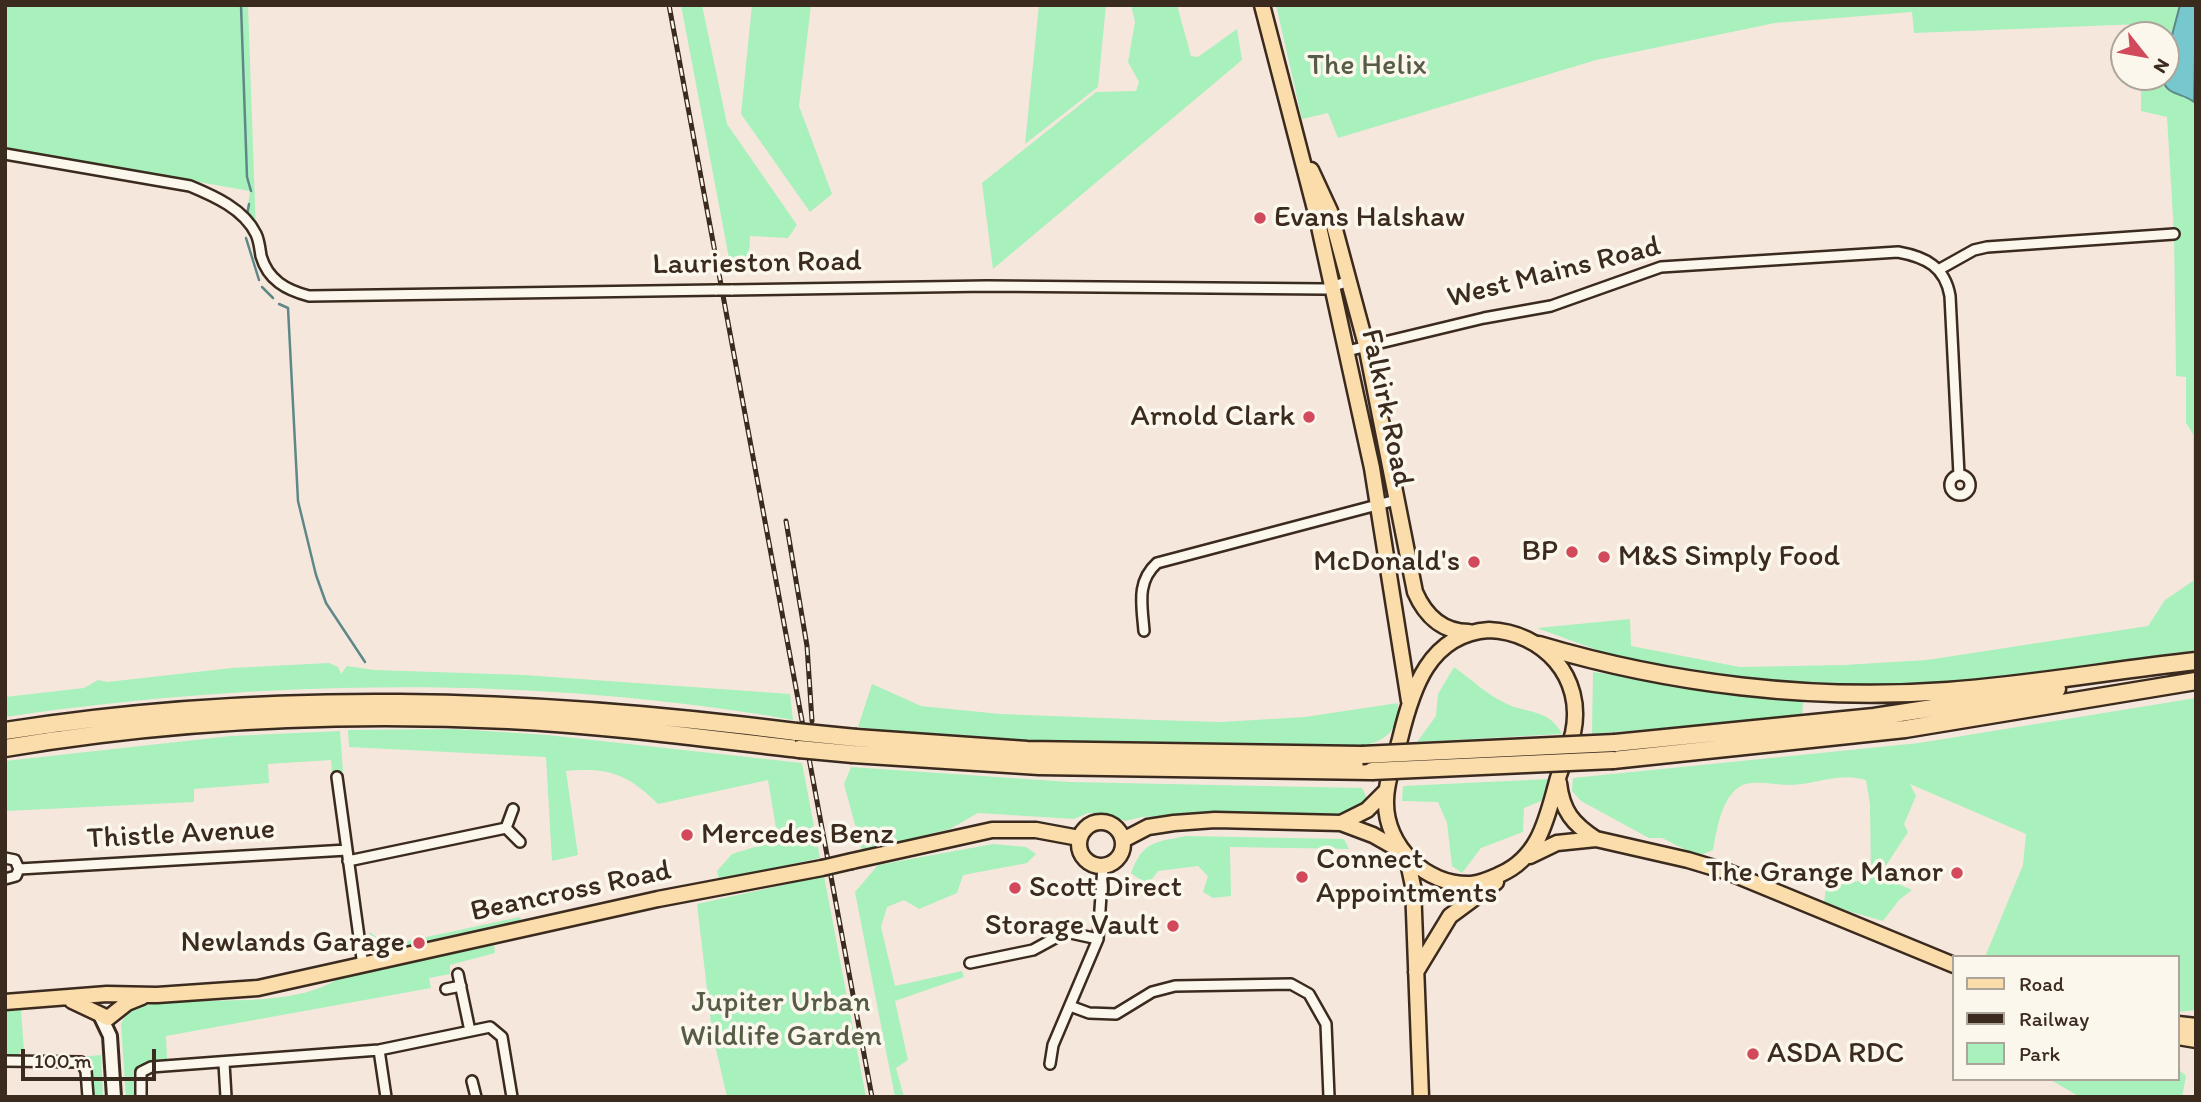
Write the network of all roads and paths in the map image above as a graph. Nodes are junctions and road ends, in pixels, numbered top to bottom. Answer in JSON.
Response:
{"nodes":[{"id":1,"x":1262,"y":5,"type":"edge"},
{"id":2,"x":1293,"y":130,"type":"junction"},
{"id":3,"x":5,"y":154,"type":"edge"},
{"id":4,"x":2174,"y":234,"type":"dead end"},
{"id":5,"x":1940,"y":269,"type":"junction"},
{"id":6,"x":1349,"y":281,"type":"junction"},
{"id":7,"x":1333,"y":287,"type":"junction"},
{"id":8,"x":1366,"y":345,"type":"junction"},
{"id":9,"x":1347,"y":351,"type":"junction"},
{"id":10,"x":1959,"y":475,"type":"dead end"},
{"id":11,"x":1396,"y":500,"type":"junction"},
{"id":12,"x":1379,"y":505,"type":"junction"},
{"id":13,"x":1144,"y":631,"type":"dead end"},
{"id":14,"x":1472,"y":632,"type":"junction"},
{"id":15,"x":1539,"y":645,"type":"junction"},
{"id":16,"x":2196,"y":663,"type":"edge"},
{"id":17,"x":2196,"y":681,"type":"edge"},
{"id":18,"x":1409,"y":701,"type":"junction"},
{"id":19,"x":5,"y":731,"type":"edge"},
{"id":20,"x":854,"y":746,"type":"junction"},
{"id":21,"x":5,"y":748,"type":"edge"},
{"id":22,"x":1614,"y":751,"type":"junction"},
{"id":23,"x":337,"y":777,"type":"dead end"},
{"id":24,"x":1558,"y":779,"type":"junction"},
{"id":25,"x":1387,"y":789,"type":"junction"},
{"id":26,"x":513,"y":809,"type":"dead end"},
{"id":27,"x":1341,"y":823,"type":"junction"},
{"id":28,"x":506,"y":828,"type":"junction"},
{"id":29,"x":1079,"y":838,"type":"junction"},
{"id":30,"x":1596,"y":839,"type":"junction"},
{"id":31,"x":1123,"y":840,"type":"junction"},
{"id":32,"x":520,"y":842,"type":"dead end"},
{"id":33,"x":347,"y":850,"type":"junction"},
{"id":34,"x":1405,"y":854,"type":"junction"},
{"id":35,"x":5,"y":858,"type":"edge"},
{"id":36,"x":348,"y":861,"type":"junction"},
{"id":37,"x":1518,"y":864,"type":"junction"},
{"id":38,"x":1103,"y":866,"type":"junction"},
{"id":39,"x":19,"y":869,"type":"junction"},
{"id":40,"x":5,"y":879,"type":"edge"},
{"id":41,"x":1098,"y":939,"type":"junction"},
{"id":42,"x":970,"y":963,"type":"dead end"},
{"id":43,"x":1952,"y":964,"type":"edge"},
{"id":44,"x":363,"y":966,"type":"junction"},
{"id":45,"x":1415,"y":974,"type":"junction"},
{"id":46,"x":458,"y":975,"type":"dead end"},
{"id":47,"x":461,"y":986,"type":"junction"},
{"id":48,"x":446,"y":989,"type":"dead end"},
{"id":49,"x":107,"y":995,"type":"junction"},
{"id":50,"x":157,"y":995,"type":"junction"},
{"id":51,"x":63,"y":999,"type":"junction"},
{"id":52,"x":5,"y":1002,"type":"edge"},
{"id":53,"x":1070,"y":1006,"type":"junction"},
{"id":54,"x":117,"y":1012,"type":"junction"},
{"id":55,"x":99,"y":1014,"type":"junction"},
{"id":56,"x":470,"y":1031,"type":"junction"},
{"id":57,"x":110,"y":1036,"type":"junction"},
{"id":58,"x":379,"y":1050,"type":"junction"},
{"id":59,"x":5,"y":1061,"type":"edge"},
{"id":60,"x":224,"y":1063,"type":"junction"},
{"id":61,"x":1050,"y":1063,"type":"dead end"},
{"id":62,"x":472,"y":1081,"type":"dead end"},
{"id":63,"x":88,"y":1097,"type":"edge"},
{"id":64,"x":114,"y":1097,"type":"edge"},
{"id":65,"x":141,"y":1097,"type":"edge"},
{"id":66,"x":226,"y":1097,"type":"edge"},
{"id":67,"x":386,"y":1097,"type":"edge"},
{"id":68,"x":476,"y":1097,"type":"edge"},
{"id":69,"x":512,"y":1097,"type":"edge"},
{"id":70,"x":1329,"y":1097,"type":"edge"},
{"id":71,"x":1421,"y":1097,"type":"edge"}],
"edges":[{"from":1,"to":2,"type":"main road","name":"Falkirk Road"},
{"from":2,"to":6,"type":"main road","name":"Falkirk Road"},
{"from":2,"to":7,"type":"main road","name":"Falkirk Road"},
{"from":3,"to":7,"type":"street","name":"Laurieston Road","bridge":true},
{"from":4,"to":5,"type":"street"},
{"from":5,"to":8,"type":"street","name":"West Mains Road"},
{"from":5,"to":10,"type":"street"},
{"from":6,"to":7,"type":"street","name":"Laurieston Road"},
{"from":6,"to":8,"type":"main road","name":"Falkirk Road"},
{"from":7,"to":9,"type":"main road","name":"Falkirk Road"},
{"from":8,"to":9,"type":"street","name":"West Mains Road"},
{"from":8,"to":11,"type":"main road","name":"Falkirk Road"},
{"from":9,"to":12,"type":"main road","name":"Falkirk Road"},
{"from":11,"to":12,"type":"street"},
{"from":11,"to":14,"type":"main road","name":"Falkirk Road"},
{"from":12,"to":13,"type":"street"},
{"from":12,"to":18,"type":"main road","name":"Falkirk Road"},
{"from":14,"to":15,"type":"main road"},
{"from":14,"to":18,"type":"main road"},
{"from":15,"to":16,"type":"highway"},
{"from":15,"to":24,"type":"main road"},
{"from":16,"to":22,"type":"highway"},
{"from":17,"to":22,"type":"highway"},
{"from":18,"to":25,"type":"main road"},
{"from":19,"to":20,"type":"highway","bridge":true},
{"from":20,"to":21,"type":"highway","bridge":true},
{"from":20,"to":22,"type":"highway","bridge":true},
{"from":20,"to":22,"type":"highway","bridge":true},
{"from":23,"to":33,"type":"street"},
{"from":24,"to":30,"type":"main road"},
{"from":24,"to":37,"type":"main road"},
{"from":25,"to":27,"type":"main road"},
{"from":25,"to":34,"type":"main road"},
{"from":26,"to":28,"type":"street"},
{"from":27,"to":31,"type":"main road"},
{"from":27,"to":34,"type":"main road"},
{"from":28,"to":32,"type":"street"},
{"from":28,"to":36,"type":"street"},
{"from":29,"to":31,"type":"main road"},
{"from":29,"to":38,"type":"main road"},
{"from":29,"to":44,"type":"main road","name":"Beancross Road","bridge":true},
{"from":30,"to":37,"type":"main road"},
{"from":30,"to":43,"type":"main road"},
{"from":31,"to":38,"type":"main road"},
{"from":33,"to":36,"type":"street"},
{"from":33,"to":39,"type":"street","name":"Thistle Avenue"},
{"from":34,"to":37,"type":"main road"},
{"from":34,"to":45,"type":"main road"},
{"from":35,"to":39,"type":"street"},
{"from":36,"to":44,"type":"street"},
{"from":37,"to":45,"type":"main road"},
{"from":38,"to":41,"type":"street"},
{"from":39,"to":40,"type":"street"},
{"from":41,"to":42,"type":"street"},
{"from":41,"to":53,"type":"street"},
{"from":44,"to":50,"type":"main road","name":"Beancross Road"},
{"from":45,"to":71,"type":"main road"},
{"from":46,"to":47,"type":"street"},
{"from":47,"to":48,"type":"street"},
{"from":47,"to":56,"type":"street"},
{"from":49,"to":50,"type":"main road","name":"Beancross Road"},
{"from":49,"to":51,"type":"main road","name":"Beancross Road"},
{"from":49,"to":54,"type":"main road"},
{"from":49,"to":55,"type":"main road"},
{"from":50,"to":54,"type":"main road","name":"Beancross Road"},
{"from":51,"to":52,"type":"main road","name":"Beancross Road"},
{"from":51,"to":55,"type":"main road","name":"Beancross Road"},
{"from":53,"to":61,"type":"street"},
{"from":53,"to":70,"type":"street"},
{"from":54,"to":55,"type":"main road"},
{"from":54,"to":57,"type":"main road"},
{"from":55,"to":57,"type":"main road"},
{"from":56,"to":58,"type":"street"},
{"from":56,"to":69,"type":"street"},
{"from":57,"to":64,"type":"main road"},
{"from":58,"to":60,"type":"street"},
{"from":58,"to":67,"type":"street"},
{"from":59,"to":63,"type":"street"},
{"from":60,"to":65,"type":"street"},
{"from":60,"to":66,"type":"street"},
{"from":62,"to":68,"type":"street"}]}
